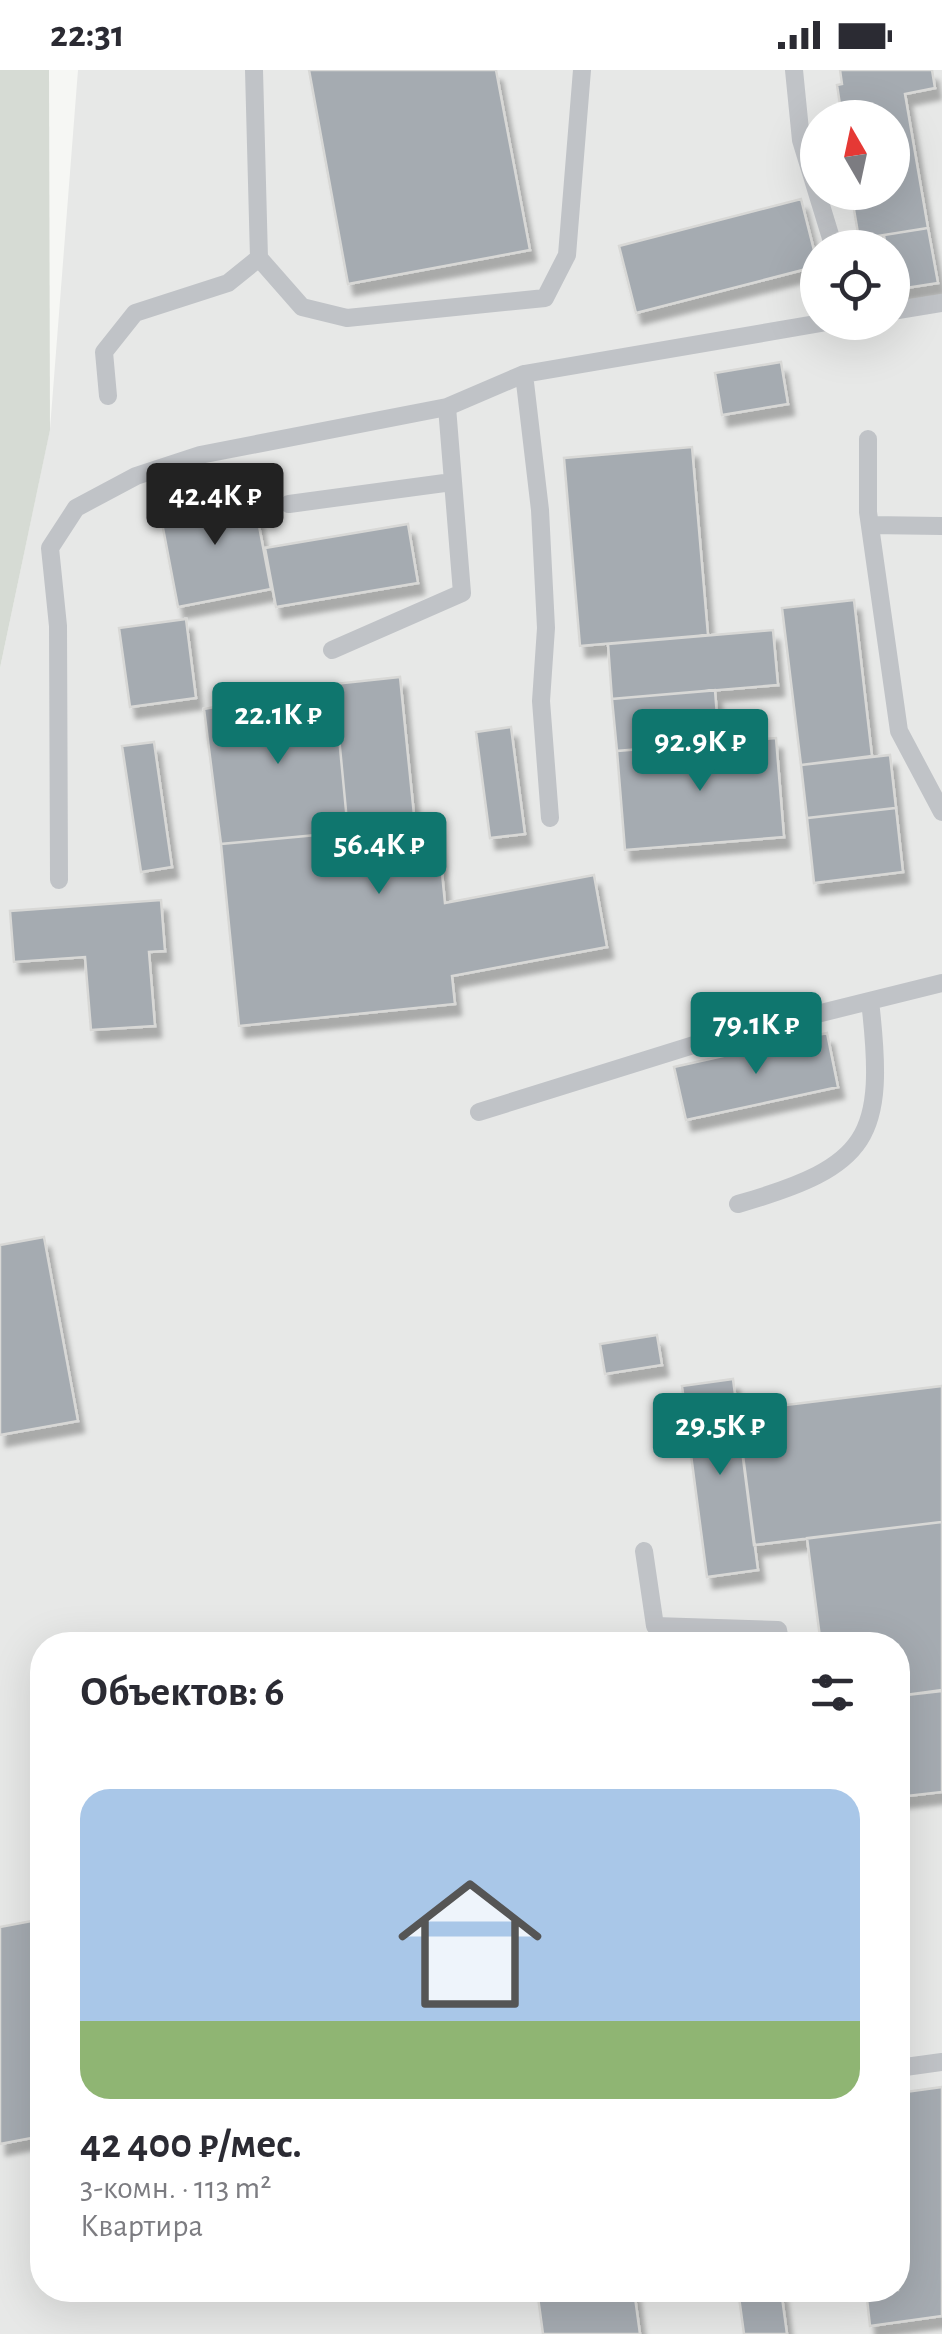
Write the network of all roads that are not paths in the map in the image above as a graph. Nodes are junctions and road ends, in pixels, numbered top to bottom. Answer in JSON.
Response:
{"nodes":[{"id":1,"x":254,"y":70,"type":"edge"},
{"id":2,"x":582,"y":70,"type":"edge"},
{"id":3,"x":794,"y":70,"type":"edge"},
{"id":4,"x":828,"y":230,"type":"edge"},
{"id":5,"x":259,"y":258,"type":"junction"},
{"id":6,"x":942,"y":303,"type":"edge"},
{"id":7,"x":910,"y":308,"type":"edge"},
{"id":8,"x":800,"y":327,"type":"edge"},
{"id":9,"x":524,"y":374,"type":"junction"},
{"id":10,"x":108,"y":396,"type":"dead end"},
{"id":11,"x":448,"y":407,"type":"junction"},
{"id":12,"x":868,"y":439,"type":"dead end"},
{"id":13,"x":452,"y":482,"type":"junction"},
{"id":14,"x":289,"y":504,"type":"dead end"},
{"id":15,"x":870,"y":525,"type":"junction"},
{"id":16,"x":942,"y":526,"type":"edge"},
{"id":17,"x":332,"y":650,"type":"dead end"},
{"id":18,"x":942,"y":812,"type":"edge"},
{"id":19,"x":550,"y":818,"type":"dead end"},
{"id":20,"x":59,"y":880,"type":"dead end"},
{"id":21,"x":942,"y":983,"type":"edge"},
{"id":22,"x":870,"y":1002,"type":"junction"},
{"id":23,"x":479,"y":1112,"type":"dead end"},
{"id":24,"x":738,"y":1204,"type":"dead end"},
{"id":25,"x":644,"y":1551,"type":"dead end"},
{"id":26,"x":778,"y":1632,"type":"edge"},
{"id":27,"x":942,"y":2062,"type":"edge"},
{"id":28,"x":910,"y":2066,"type":"edge"}],
"edges":[{"from":1,"to":5,"type":"lane"},
{"from":2,"to":5,"type":"lane"},
{"from":3,"to":4,"type":"lane"},
{"from":5,"to":10,"type":"lane"},
{"from":6,"to":7,"type":"lane"},
{"from":8,"to":9,"type":"lane"},
{"from":9,"to":11,"type":"lane"},
{"from":9,"to":19,"type":"lane"},
{"from":11,"to":13,"type":"lane"},
{"from":11,"to":20,"type":"lane"},
{"from":12,"to":15,"type":"lane"},
{"from":13,"to":14,"type":"lane"},
{"from":13,"to":17,"type":"lane"},
{"from":15,"to":16,"type":"lane"},
{"from":15,"to":18,"type":"lane"},
{"from":21,"to":22,"type":"lane"},
{"from":22,"to":23,"type":"lane"},
{"from":22,"to":24,"type":"lane"},
{"from":25,"to":26,"type":"lane"},
{"from":27,"to":28,"type":"lane"}]}
